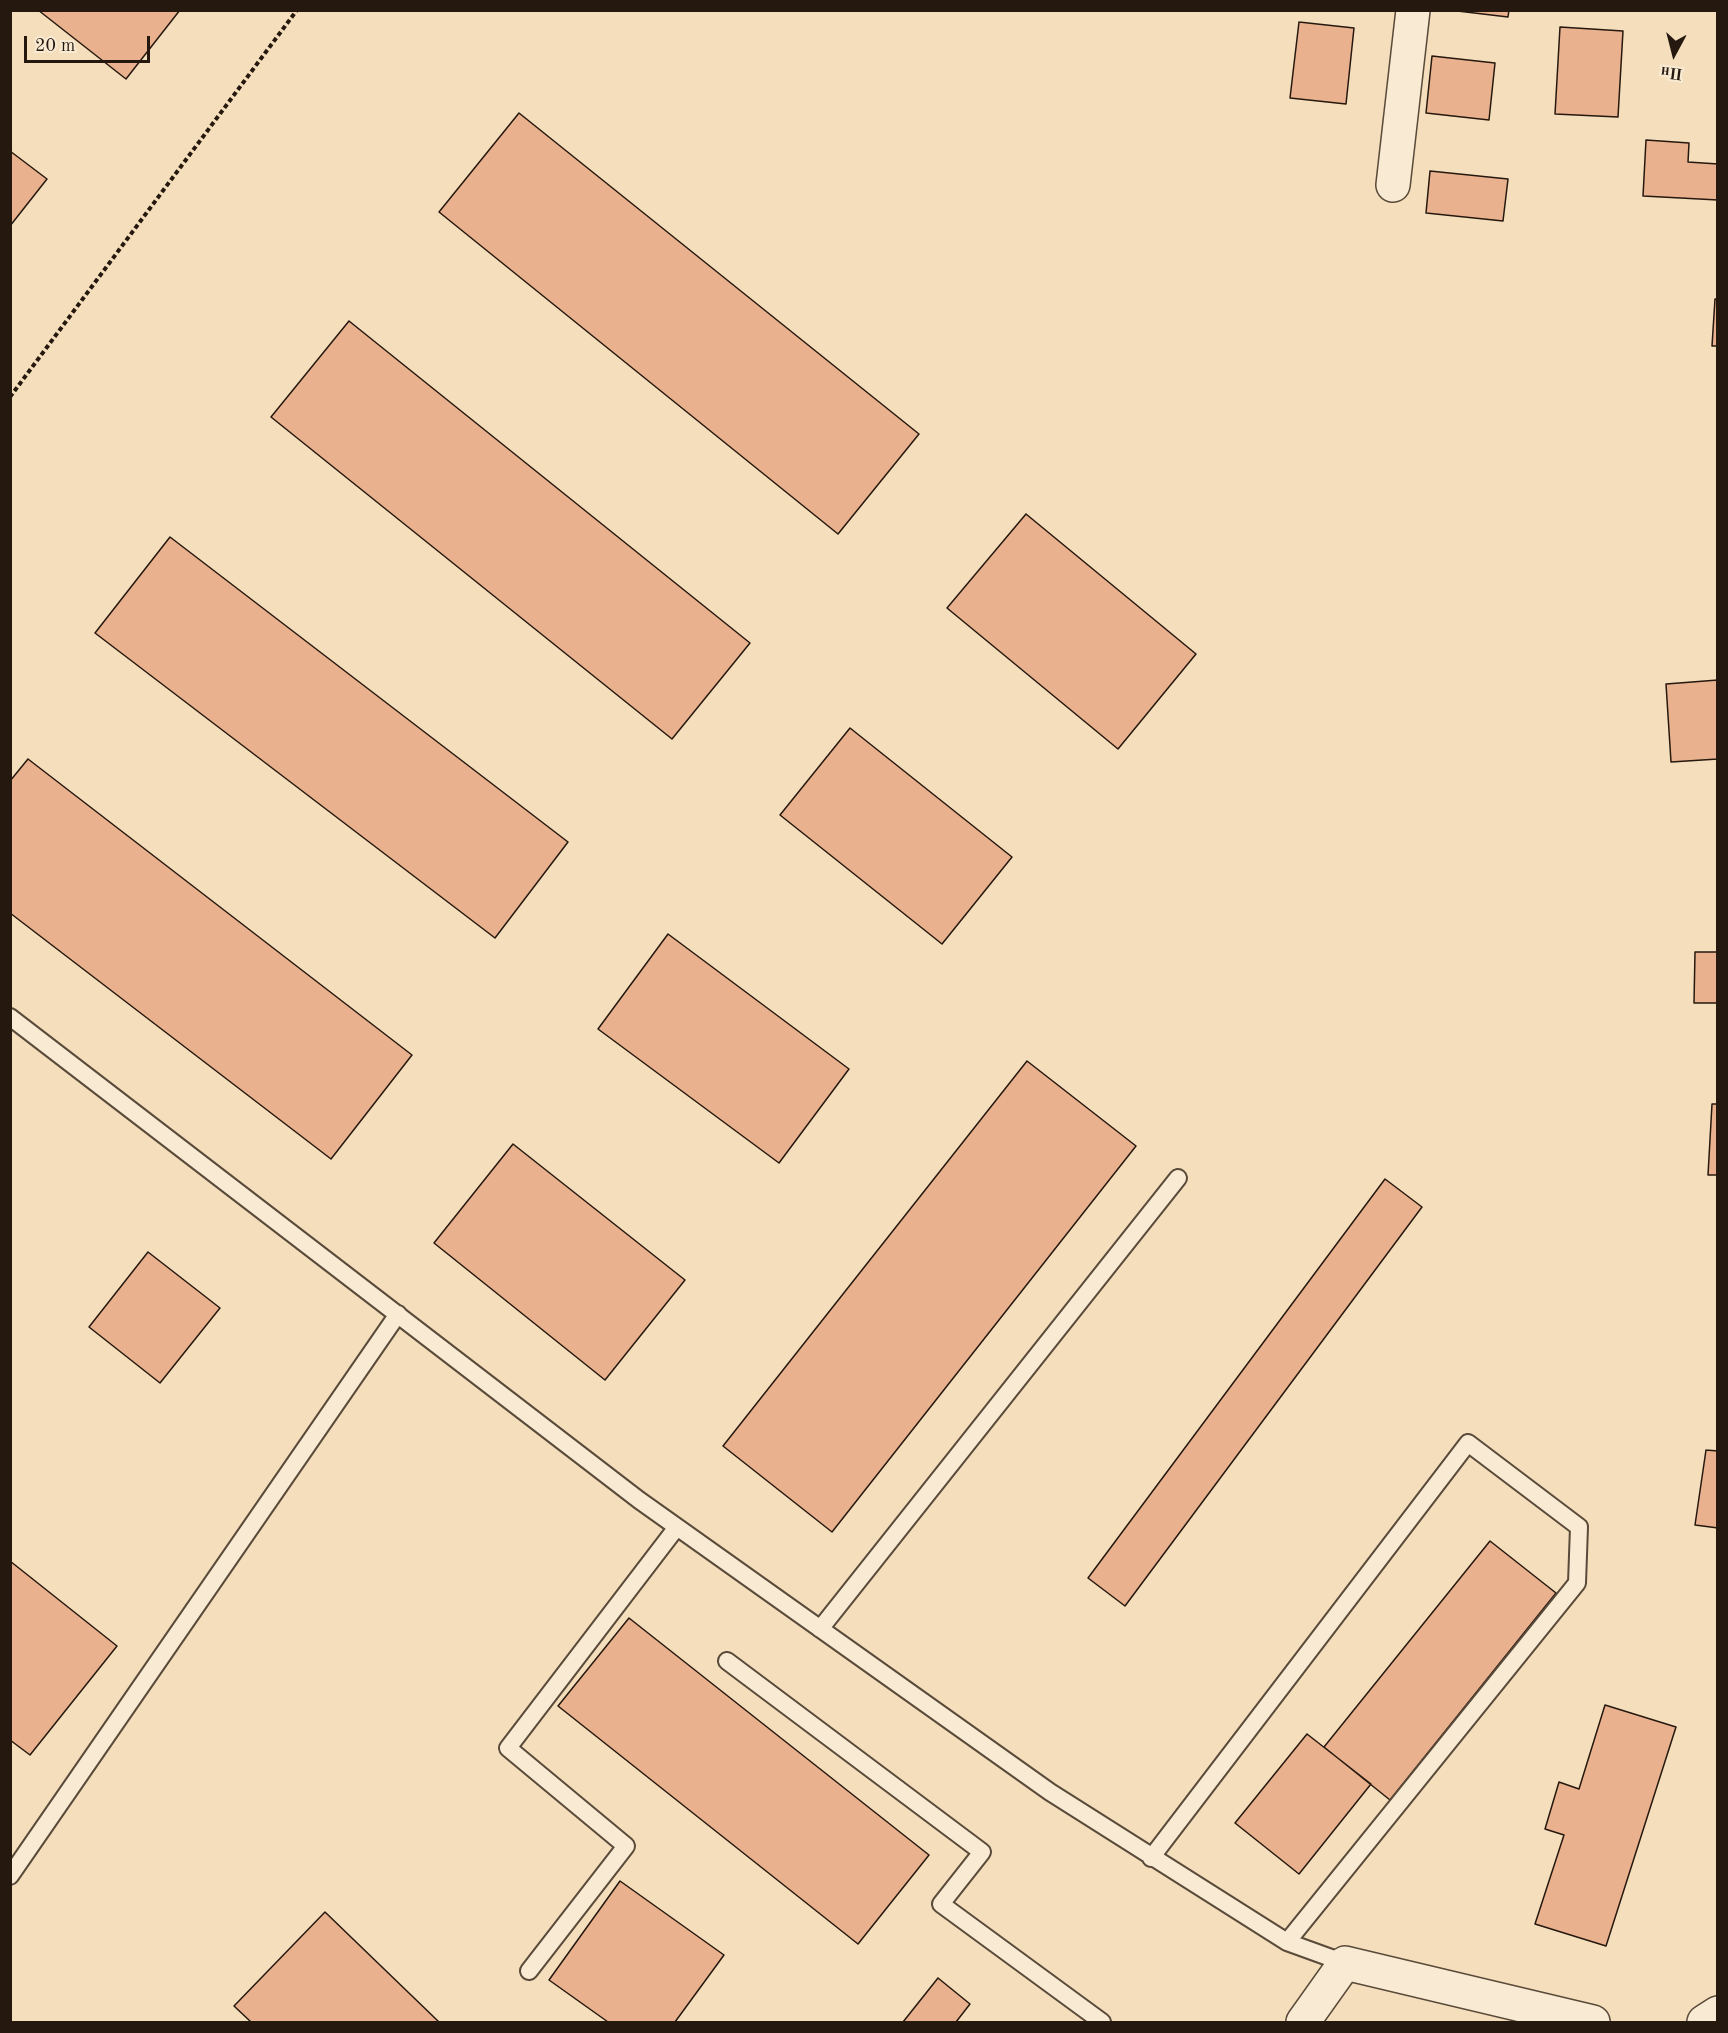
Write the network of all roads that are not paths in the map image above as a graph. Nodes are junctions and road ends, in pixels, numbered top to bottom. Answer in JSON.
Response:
{"nodes":[{"id":1,"x":1413,"y":10,"type":"edge"},
{"id":2,"x":1393,"y":185,"type":"dead end"},
{"id":3,"x":10,"y":1017,"type":"edge"},
{"id":4,"x":1178,"y":1178,"type":"dead end"},
{"id":5,"x":398,"y":1314,"type":"junction"},
{"id":6,"x":677,"y":1527,"type":"junction"},
{"id":7,"x":820,"y":1629,"type":"junction"},
{"id":8,"x":727,"y":1661,"type":"dead end"},
{"id":9,"x":1151,"y":1858,"type":"junction"},
{"id":10,"x":10,"y":1876,"type":"edge"},
{"id":11,"x":1287,"y":1942,"type":"junction"},
{"id":12,"x":1345,"y":1963,"type":"junction"},
{"id":13,"x":529,"y":1971,"type":"dead end"},
{"id":14,"x":1718,"y":2013,"type":"edge"},
{"id":15,"x":1101,"y":2022,"type":"edge"},
{"id":16,"x":1303,"y":2022,"type":"edge"},
{"id":17,"x":1593,"y":2022,"type":"edge"},
{"id":18,"x":1704,"y":2022,"type":"edge"}],
"edges":[{"from":1,"to":2,"type":"street"},
{"from":3,"to":5,"type":"lane"},
{"from":4,"to":7,"type":"lane"},
{"from":5,"to":6,"type":"lane"},
{"from":5,"to":10,"type":"lane"},
{"from":6,"to":7,"type":"lane"},
{"from":6,"to":13,"type":"lane"},
{"from":7,"to":9,"type":"lane"},
{"from":8,"to":15,"type":"lane"},
{"from":9,"to":11,"type":"lane"},
{"from":9,"to":11,"type":"lane"},
{"from":11,"to":12,"type":"lane"},
{"from":12,"to":16,"type":"street"},
{"from":12,"to":17,"type":"street"},
{"from":14,"to":18,"type":"street"}]}
